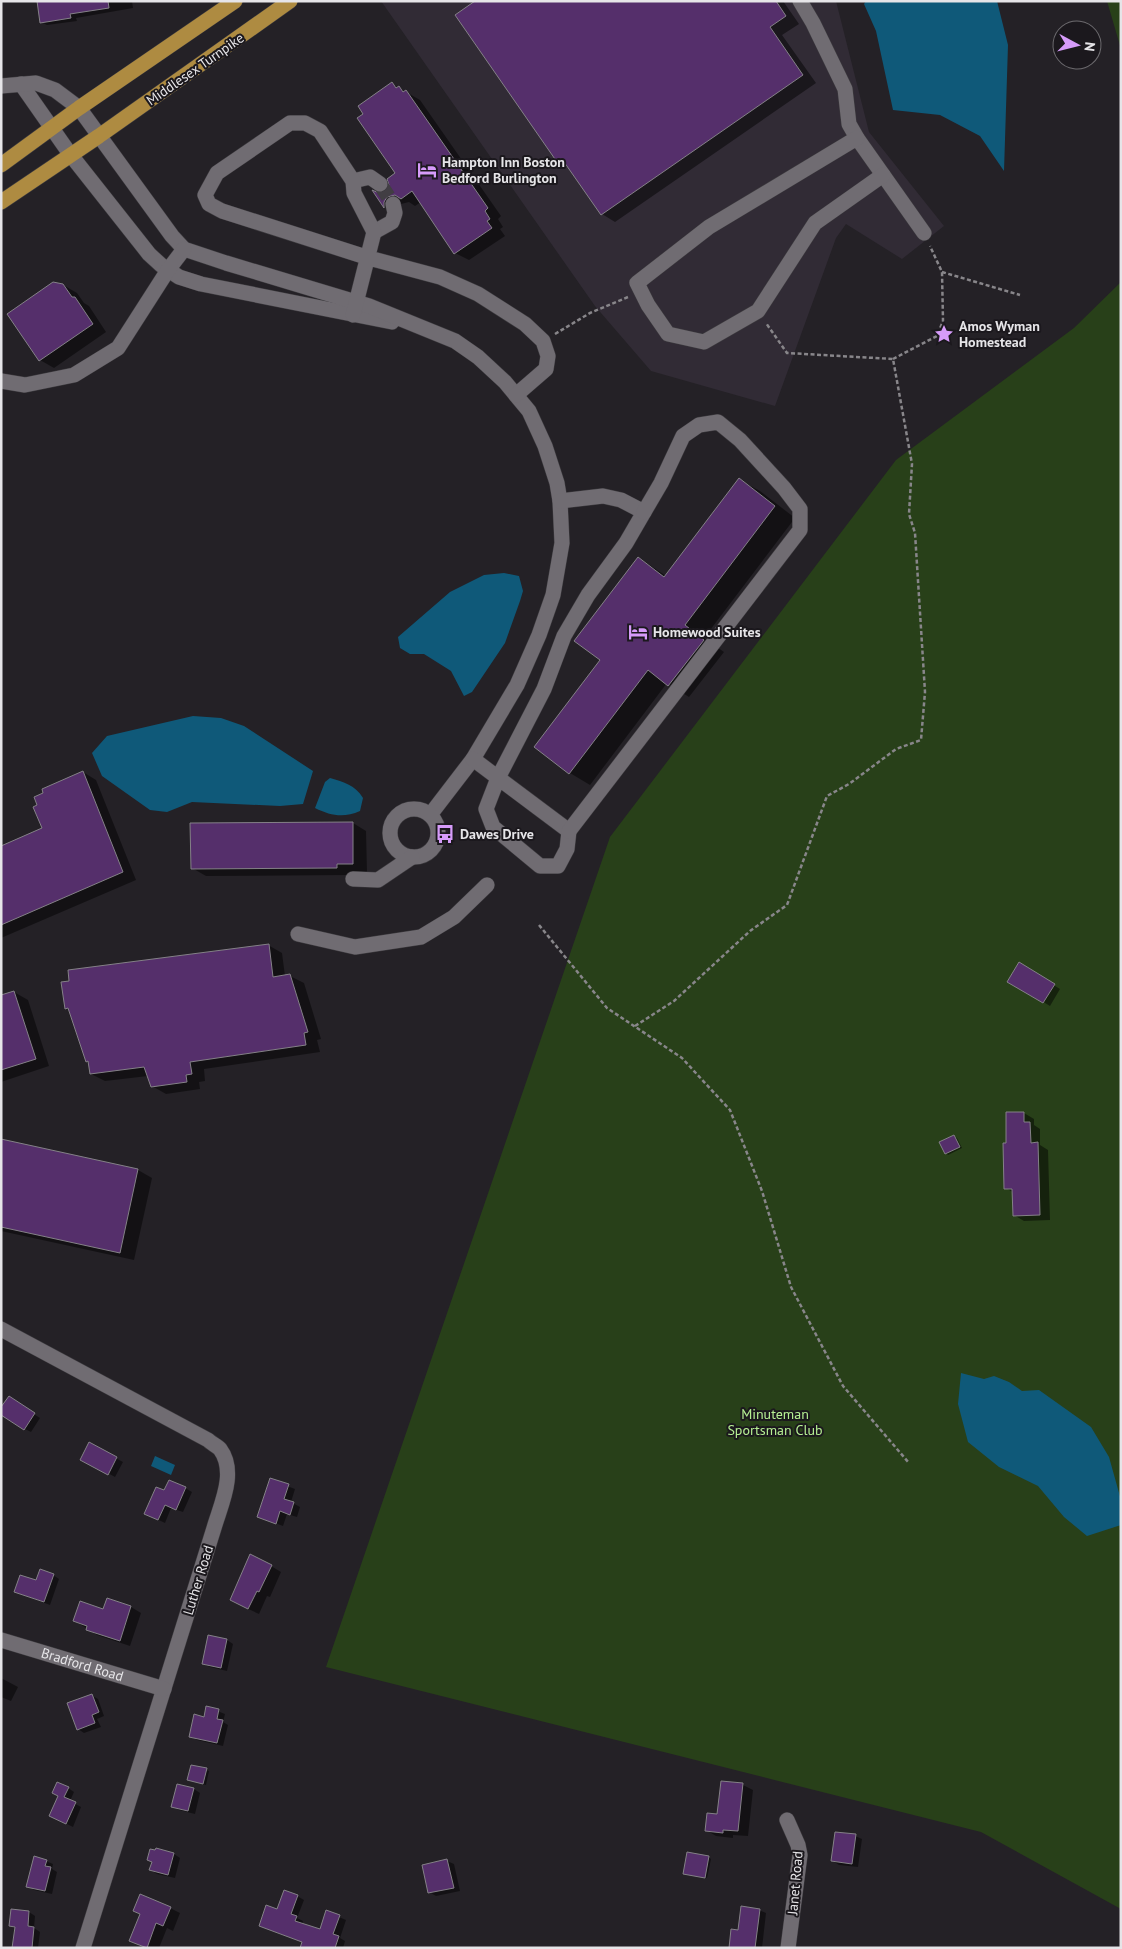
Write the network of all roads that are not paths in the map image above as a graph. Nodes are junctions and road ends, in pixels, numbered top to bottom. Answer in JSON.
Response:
{"nodes":[{"id":1,"x":235,"y":1,"type":"edge"},
{"id":2,"x":290,"y":1,"type":"edge"},
{"id":3,"x":800,"y":1,"type":"edge"},
{"id":4,"x":22,"y":84,"type":"junction"},
{"id":5,"x":1,"y":86,"type":"edge"},
{"id":6,"x":79,"y":108,"type":"junction"},
{"id":7,"x":52,"y":129,"type":"junction"},
{"id":8,"x":99,"y":136,"type":"junction"},
{"id":9,"x":857,"y":138,"type":"junction"},
{"id":10,"x":70,"y":154,"type":"junction"},
{"id":11,"x":1,"y":165,"type":"edge"},
{"id":12,"x":883,"y":175,"type":"junction"},
{"id":13,"x":353,"y":181,"type":"junction"},
{"id":14,"x":380,"y":184,"type":"dead end"},
{"id":15,"x":1,"y":202,"type":"edge"},
{"id":16,"x":393,"y":204,"type":"dead end"},
{"id":17,"x":374,"y":232,"type":"junction"},
{"id":18,"x":924,"y":234,"type":"road end"},
{"id":19,"x":184,"y":249,"type":"junction"},
{"id":20,"x":369,"y":258,"type":"junction"},
{"id":21,"x":168,"y":270,"type":"junction"},
{"id":22,"x":354,"y":309,"type":"junction"},
{"id":23,"x":1,"y":381,"type":"edge"},
{"id":24,"x":516,"y":395,"type":"junction"},
{"id":25,"x":560,"y":501,"type":"junction"},
{"id":26,"x":644,"y":512,"type":"junction"},
{"id":27,"x":473,"y":759,"type":"junction"},
{"id":28,"x":498,"y":778,"type":"junction"},
{"id":29,"x":430,"y":815,"type":"junction"},
{"id":30,"x":569,"y":830,"type":"junction"},
{"id":31,"x":412,"y":857,"type":"junction"},
{"id":32,"x":352,"y":879,"type":"dead end"},
{"id":33,"x":487,"y":885,"type":"dead end"},
{"id":34,"x":298,"y":934,"type":"dead end"},
{"id":35,"x":1,"y":1330,"type":"edge"},
{"id":36,"x":1,"y":1640,"type":"edge"},
{"id":37,"x":164,"y":1689,"type":"junction"},
{"id":38,"x":787,"y":1820,"type":"dead end"},
{"id":39,"x":83,"y":1948,"type":"edge"},
{"id":40,"x":788,"y":1948,"type":"edge"}],
"edges":[{"from":1,"to":6,"type":"main road"},
{"from":2,"to":8,"type":"main road","name":"Middlesex Turnpike"},
{"from":3,"to":9,"type":"street"},
{"from":4,"to":5,"type":"street"},
{"from":4,"to":6,"type":"street"},
{"from":4,"to":7,"type":"street"},
{"from":6,"to":7,"type":"main road"},
{"from":6,"to":8,"type":"street"},
{"from":7,"to":10,"type":"street"},
{"from":7,"to":11,"type":"main road"},
{"from":8,"to":10,"type":"main road","name":"Middlesex Turnpike"},
{"from":8,"to":19,"type":"street"},
{"from":9,"to":12,"type":"street"},
{"from":9,"to":12,"type":"street"},
{"from":10,"to":15,"type":"main road","name":"Middlesex Turnpike"},
{"from":10,"to":21,"type":"street"},
{"from":12,"to":18,"type":"street"},
{"from":13,"to":14,"type":"street"},
{"from":13,"to":17,"type":"street"},
{"from":13,"to":20,"type":"street"},
{"from":16,"to":17,"type":"street"},
{"from":17,"to":20,"type":"street"},
{"from":19,"to":21,"type":"street"},
{"from":19,"to":22,"type":"street"},
{"from":20,"to":22,"type":"street"},
{"from":20,"to":24,"type":"street"},
{"from":21,"to":22,"type":"street"},
{"from":21,"to":23,"type":"street"},
{"from":22,"to":24,"type":"street"},
{"from":24,"to":25,"type":"street"},
{"from":25,"to":26,"type":"street"},
{"from":25,"to":27,"type":"street"},
{"from":26,"to":28,"type":"street"},
{"from":26,"to":30,"type":"street"},
{"from":27,"to":28,"type":"street"},
{"from":27,"to":29,"type":"street"},
{"from":28,"to":30,"type":"street"},
{"from":28,"to":30,"type":"street"},
{"from":29,"to":31,"type":"street"},
{"from":29,"to":31,"type":"street"},
{"from":31,"to":32,"type":"street"},
{"from":33,"to":34,"type":"street"},
{"from":35,"to":37,"type":"street","name":"Luther Road"},
{"from":36,"to":37,"type":"street","name":"Bradford Road"},
{"from":37,"to":39,"type":"street","name":"Luther Road"},
{"from":38,"to":40,"type":"street","name":"Janet Road"}]}
